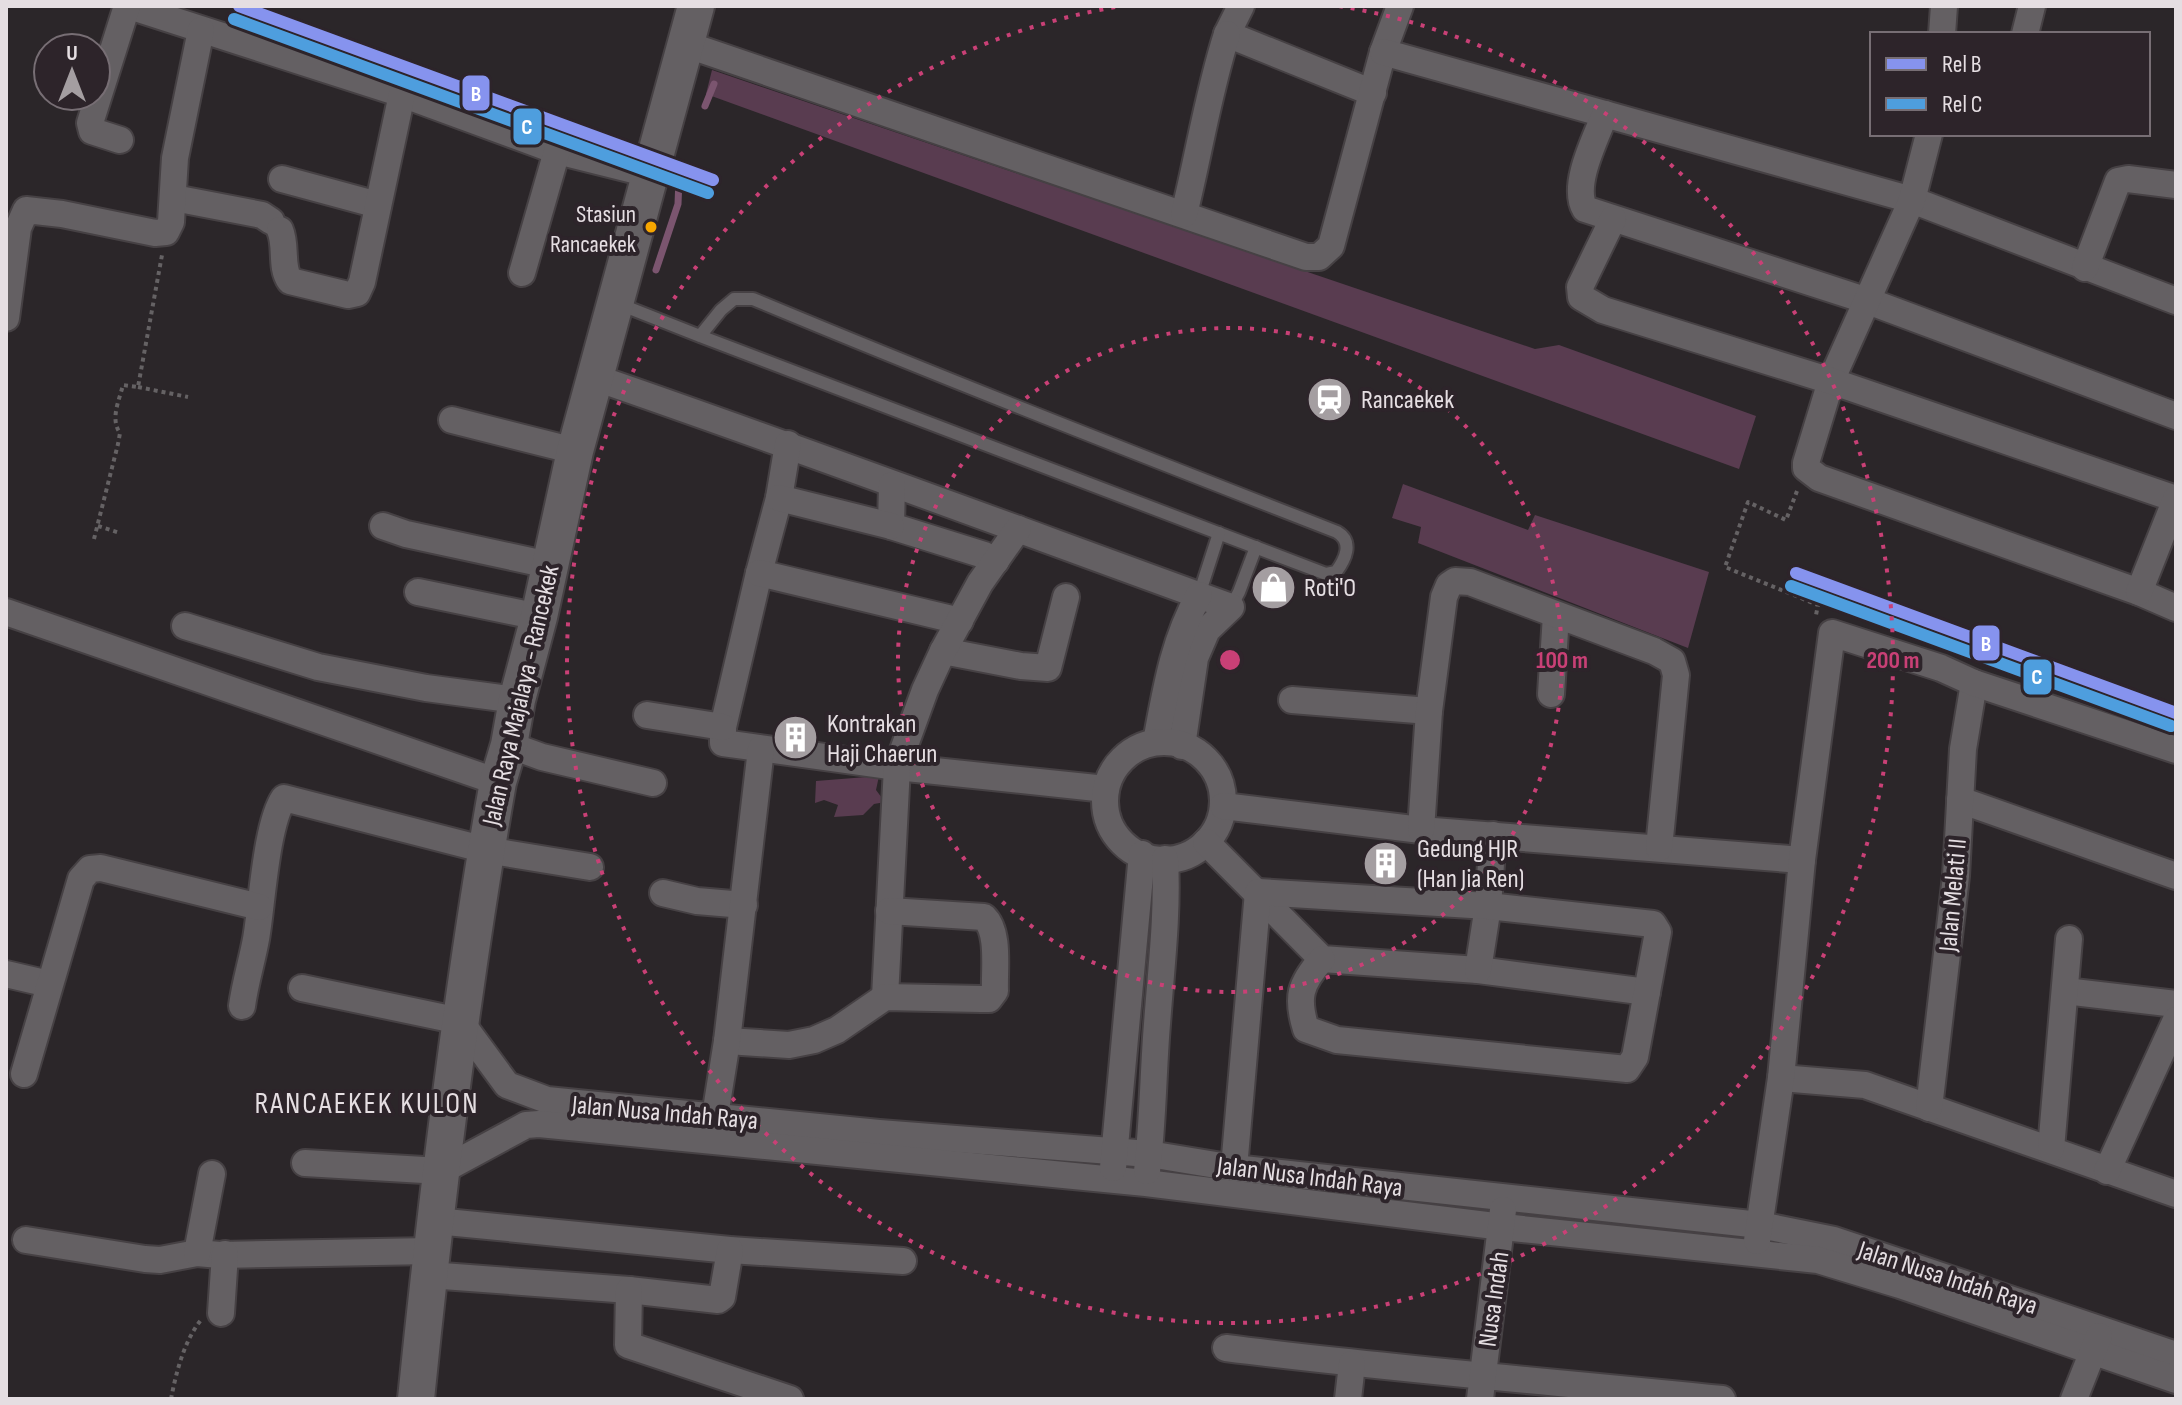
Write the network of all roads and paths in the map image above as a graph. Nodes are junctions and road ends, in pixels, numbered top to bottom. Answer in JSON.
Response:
{"nodes":[{"id":1,"x":128,"y":6,"type":"edge"},
{"id":2,"x":696,"y":6,"type":"edge"},
{"id":3,"x":1241,"y":6,"type":"edge"},
{"id":4,"x":1400,"y":6,"type":"edge"},
{"id":5,"x":1944,"y":6,"type":"edge"},
{"id":6,"x":2032,"y":6,"type":"edge"},
{"id":7,"x":201,"y":30,"type":"junction"},
{"id":8,"x":1942,"y":32,"type":"edge"},
{"id":9,"x":2026,"y":32,"type":"edge"},
{"id":10,"x":1227,"y":34,"type":"junction"},
{"id":11,"x":685,"y":44,"type":"junction"},
{"id":12,"x":1383,"y":52,"type":"junction"},
{"id":13,"x":1373,"y":93,"type":"junction"},
{"id":14,"x":402,"y":94,"type":"junction"},
{"id":15,"x":1605,"y":114,"type":"junction"},
{"id":16,"x":1928,"y":136,"type":"edge"},
{"id":17,"x":120,"y":140,"type":"dead end"},
{"id":18,"x":557,"y":151,"type":"junction"},
{"id":19,"x":649,"y":174,"type":"junction"},
{"id":20,"x":282,"y":179,"type":"dead end"},
{"id":21,"x":2176,"y":185,"type":"edge"},
{"id":22,"x":174,"y":198,"type":"junction"},
{"id":23,"x":1912,"y":200,"type":"junction"},
{"id":24,"x":378,"y":205,"type":"junction"},
{"id":25,"x":1184,"y":214,"type":"junction"},
{"id":26,"x":1613,"y":219,"type":"junction"},
{"id":27,"x":166,"y":232,"type":"junction"},
{"id":28,"x":2085,"y":268,"type":"junction"},
{"id":29,"x":522,"y":273,"type":"dead end"},
{"id":30,"x":1868,"y":301,"type":"junction"},
{"id":31,"x":2176,"y":301,"type":"edge"},
{"id":32,"x":616,"y":303,"type":"junction"},
{"id":33,"x":6,"y":318,"type":"edge"},
{"id":34,"x":700,"y":336,"type":"junction"},
{"id":35,"x":596,"y":378,"type":"junction"},
{"id":36,"x":1831,"y":381,"type":"junction"},
{"id":37,"x":138,"y":387,"type":"junction"},
{"id":38,"x":188,"y":397,"type":"dead end"},
{"id":39,"x":2176,"y":416,"type":"edge"},
{"id":40,"x":452,"y":420,"type":"dead end"},
{"id":41,"x":788,"y":444,"type":"junction"},
{"id":42,"x":575,"y":451,"type":"junction"},
{"id":43,"x":1806,"y":468,"type":"junction"},
{"id":44,"x":892,"y":485,"type":"junction"},
{"id":45,"x":779,"y":498,"type":"junction"},
{"id":46,"x":2176,"y":499,"type":"edge"},
{"id":47,"x":98,"y":526,"type":"junction"},
{"id":48,"x":383,"y":526,"type":"dead end"},
{"id":49,"x":891,"y":526,"type":"junction"},
{"id":50,"x":1018,"y":529,"type":"junction"},
{"id":51,"x":120,"y":533,"type":"dead end"},
{"id":52,"x":1219,"y":533,"type":"junction"},
{"id":53,"x":94,"y":539,"type":"dead end"},
{"id":54,"x":1256,"y":547,"type":"junction"},
{"id":55,"x":996,"y":561,"type":"junction"},
{"id":56,"x":549,"y":565,"type":"junction"},
{"id":57,"x":759,"y":573,"type":"junction"},
{"id":58,"x":418,"y":592,"type":"dead end"},
{"id":59,"x":2139,"y":592,"type":"junction"},
{"id":60,"x":1199,"y":595,"type":"junction"},
{"id":61,"x":1066,"y":597,"type":"dead end"},
{"id":62,"x":1231,"y":607,"type":"junction"},
{"id":63,"x":2176,"y":608,"type":"edge"},
{"id":64,"x":6,"y":612,"type":"edge"},
{"id":65,"x":1556,"y":615,"type":"junction"},
{"id":66,"x":539,"y":617,"type":"junction"},
{"id":67,"x":960,"y":621,"type":"junction"},
{"id":68,"x":185,"y":626,"type":"dead end"},
{"id":69,"x":1832,"y":633,"type":"junction"},
{"id":70,"x":943,"y":651,"type":"junction"},
{"id":71,"x":1974,"y":683,"type":"junction"},
{"id":72,"x":1551,"y":694,"type":"dead end"},
{"id":73,"x":517,"y":700,"type":"junction"},
{"id":74,"x":1292,"y":700,"type":"dead end"},
{"id":75,"x":1429,"y":711,"type":"junction"},
{"id":76,"x":647,"y":715,"type":"dead end"},
{"id":77,"x":723,"y":727,"type":"junction"},
{"id":78,"x":1156,"y":742,"type":"junction"},
{"id":79,"x":509,"y":745,"type":"junction"},
{"id":80,"x":1182,"y":746,"type":"junction"},
{"id":81,"x":761,"y":749,"type":"junction"},
{"id":82,"x":2176,"y":750,"type":"edge"},
{"id":83,"x":897,"y":767,"type":"junction"},
{"id":84,"x":498,"y":782,"type":"junction"},
{"id":85,"x":653,"y":783,"type":"dead end"},
{"id":86,"x":1106,"y":789,"type":"junction"},
{"id":87,"x":1960,"y":800,"type":"junction"},
{"id":88,"x":1223,"y":806,"type":"junction"},
{"id":89,"x":1421,"y":830,"type":"junction"},
{"id":90,"x":1493,"y":835,"type":"junction"},
{"id":91,"x":1206,"y":842,"type":"junction"},
{"id":92,"x":1659,"y":848,"type":"junction"},
{"id":93,"x":486,"y":850,"type":"junction"},
{"id":94,"x":1154,"y":857,"type":"junction"},
{"id":95,"x":1802,"y":860,"type":"junction"},
{"id":96,"x":590,"y":867,"type":"dead end"},
{"id":97,"x":2176,"y":876,"type":"edge"},
{"id":98,"x":1258,"y":892,"type":"junction"},
{"id":99,"x":663,"y":893,"type":"dead end"},
{"id":100,"x":744,"y":905,"type":"junction"},
{"id":101,"x":1488,"y":906,"type":"junction"},
{"id":102,"x":259,"y":907,"type":"junction"},
{"id":103,"x":889,"y":911,"type":"junction"},
{"id":104,"x":2069,"y":939,"type":"dead end"},
{"id":105,"x":1322,"y":959,"type":"junction"},
{"id":106,"x":1478,"y":970,"type":"junction"},
{"id":107,"x":6,"y":974,"type":"edge"},
{"id":108,"x":49,"y":984,"type":"junction"},
{"id":109,"x":302,"y":988,"type":"dead end"},
{"id":110,"x":2065,"y":991,"type":"junction"},
{"id":111,"x":1647,"y":992,"type":"junction"},
{"id":112,"x":885,"y":997,"type":"junction"},
{"id":113,"x":2176,"y":1004,"type":"edge"},
{"id":114,"x":242,"y":1006,"type":"dead end"},
{"id":115,"x":2176,"y":1020,"type":"edge"},
{"id":116,"x":460,"y":1021,"type":"junction"},
{"id":117,"x":727,"y":1041,"type":"junction"},
{"id":118,"x":24,"y":1074,"type":"dead end"},
{"id":119,"x":1781,"y":1078,"type":"junction"},
{"id":120,"x":1929,"y":1108,"type":"junction"},
{"id":121,"x":715,"y":1116,"type":"junction"},
{"id":122,"x":878,"y":1145,"type":"junction"},
{"id":123,"x":2051,"y":1149,"type":"junction"},
{"id":124,"x":1114,"y":1153,"type":"junction"},
{"id":125,"x":1149,"y":1154,"type":"junction"},
{"id":126,"x":305,"y":1163,"type":"dead end"},
{"id":127,"x":1234,"y":1168,"type":"junction"},
{"id":128,"x":441,"y":1171,"type":"junction"},
{"id":129,"x":2107,"y":1171,"type":"junction"},
{"id":130,"x":212,"y":1174,"type":"dead end"},
{"id":131,"x":1112,"y":1180,"type":"junction"},
{"id":132,"x":1146,"y":1183,"type":"junction"},
{"id":133,"x":2176,"y":1194,"type":"edge"},
{"id":134,"x":1504,"y":1198,"type":"junction"},
{"id":135,"x":1760,"y":1225,"type":"junction"},
{"id":136,"x":1503,"y":1227,"type":"junction"},
{"id":137,"x":26,"y":1240,"type":"dead end"},
{"id":138,"x":432,"y":1249,"type":"junction"},
{"id":139,"x":730,"y":1250,"type":"junction"},
{"id":140,"x":1754,"y":1252,"type":"junction"},
{"id":141,"x":197,"y":1253,"type":"junction"},
{"id":142,"x":225,"y":1254,"type":"junction"},
{"id":143,"x":903,"y":1261,"type":"dead end"},
{"id":144,"x":629,"y":1290,"type":"junction"},
{"id":145,"x":221,"y":1313,"type":"joint"},
{"id":146,"x":2097,"y":1340,"type":"junction"},
{"id":147,"x":1226,"y":1348,"type":"dead end"},
{"id":148,"x":2176,"y":1355,"type":"edge"},
{"id":149,"x":1352,"y":1364,"type":"junction"},
{"id":150,"x":2176,"y":1380,"type":"edge"},
{"id":151,"x":1482,"y":1387,"type":"edge"},
{"id":152,"x":171,"y":1399,"type":"edge"},
{"id":153,"x":416,"y":1399,"type":"edge"},
{"id":154,"x":790,"y":1399,"type":"edge"},
{"id":155,"x":1348,"y":1399,"type":"edge"},
{"id":156,"x":1722,"y":1399,"type":"edge"},
{"id":157,"x":2074,"y":1399,"type":"edge"}],
"edges":[{"from":1,"to":7,"type":"street"},
{"from":1,"to":17,"type":"street"},
{"from":2,"to":11,"type":"main road","name":"Jalan Raya Majalaya - Rancekek"},
{"from":3,"to":10,"type":"street"},
{"from":4,"to":12,"type":"street"},
{"from":5,"to":8,"type":"street"},
{"from":6,"to":9,"type":"street"},
{"from":7,"to":14,"type":"street"},
{"from":7,"to":22,"type":"street"},
{"from":10,"to":13,"type":"street"},
{"from":10,"to":25,"type":"street"},
{"from":11,"to":19,"type":"main road","name":"Jalan Raya Majalaya - Rancekek"},
{"from":11,"to":25,"type":"street"},
{"from":12,"to":13,"type":"street"},
{"from":12,"to":15,"type":"street"},
{"from":13,"to":25,"type":"street"},
{"from":14,"to":18,"type":"street"},
{"from":14,"to":24,"type":"street"},
{"from":15,"to":23,"type":"street"},
{"from":15,"to":26,"type":"street"},
{"from":16,"to":23,"type":"street"},
{"from":18,"to":19,"type":"street"},
{"from":18,"to":29,"type":"street"},
{"from":19,"to":32,"type":"main road","name":"Jalan Raya Majalaya - Rancekek"},
{"from":20,"to":24,"type":"street"},
{"from":21,"to":28,"type":"street"},
{"from":22,"to":24,"type":"street"},
{"from":22,"to":27,"type":"street"},
{"from":23,"to":28,"type":"street"},
{"from":23,"to":30,"type":"street"},
{"from":26,"to":30,"type":"street"},
{"from":26,"to":36,"type":"street"},
{"from":27,"to":33,"type":"street"},
{"from":27,"to":37,"type":"path"},
{"from":28,"to":31,"type":"street"},
{"from":30,"to":36,"type":"street"},
{"from":30,"to":39,"type":"street"},
{"from":32,"to":34,"type":"lane"},
{"from":32,"to":35,"type":"main road","name":"Jalan Raya Majalaya - Rancekek"},
{"from":34,"to":52,"type":"lane"},
{"from":34,"to":54,"type":"lane"},
{"from":35,"to":41,"type":"street"},
{"from":35,"to":42,"type":"main road","name":"Jalan Raya Majalaya - Rancekek"},
{"from":36,"to":43,"type":"street"},
{"from":36,"to":46,"type":"street"},
{"from":37,"to":38,"type":"path"},
{"from":37,"to":47,"type":"path"},
{"from":40,"to":42,"type":"street"},
{"from":41,"to":44,"type":"street"},
{"from":41,"to":45,"type":"street"},
{"from":42,"to":56,"type":"main road","name":"Jalan Raya Majalaya - Rancekek"},
{"from":43,"to":59,"type":"street"},
{"from":43,"to":69,"type":"path"},
{"from":44,"to":49,"type":"street"},
{"from":44,"to":50,"type":"street"},
{"from":45,"to":49,"type":"street"},
{"from":45,"to":57,"type":"street"},
{"from":46,"to":59,"type":"street"},
{"from":47,"to":51,"type":"path"},
{"from":47,"to":53,"type":"path"},
{"from":48,"to":56,"type":"street"},
{"from":49,"to":55,"type":"street"},
{"from":50,"to":55,"type":"street"},
{"from":50,"to":60,"type":"street"},
{"from":52,"to":54,"type":"lane"},
{"from":52,"to":60,"type":"lane"},
{"from":54,"to":62,"type":"lane"},
{"from":55,"to":67,"type":"street"},
{"from":56,"to":66,"type":"main road","name":"Jalan Raya Majalaya - Rancekek"},
{"from":57,"to":67,"type":"street"},
{"from":57,"to":77,"type":"street"},
{"from":58,"to":66,"type":"street"},
{"from":59,"to":63,"type":"street"},
{"from":60,"to":62,"type":"street"},
{"from":60,"to":78,"type":"street"},
{"from":61,"to":70,"type":"street"},
{"from":62,"to":80,"type":"street"},
{"from":64,"to":84,"type":"street"},
{"from":65,"to":72,"type":"street"},
{"from":65,"to":75,"type":"street"},
{"from":65,"to":92,"type":"street"},
{"from":66,"to":73,"type":"main road","name":"Jalan Raya Majalaya - Rancekek"},
{"from":67,"to":70,"type":"street"},
{"from":68,"to":73,"type":"street"},
{"from":69,"to":71,"type":"street"},
{"from":69,"to":95,"type":"street"},
{"from":70,"to":83,"type":"street"},
{"from":71,"to":82,"type":"street"},
{"from":71,"to":87,"type":"street","name":"Jalan Melati II"},
{"from":73,"to":79,"type":"main road","name":"Jalan Raya Majalaya - Rancekek"},
{"from":74,"to":75,"type":"street"},
{"from":75,"to":89,"type":"street"},
{"from":76,"to":77,"type":"street"},
{"from":77,"to":81,"type":"street"},
{"from":78,"to":80,"type":"street"},
{"from":78,"to":86,"type":"street"},
{"from":79,"to":84,"type":"main road","name":"Jalan Raya Majalaya - Rancekek"},
{"from":79,"to":85,"type":"street"},
{"from":80,"to":88,"type":"street"},
{"from":81,"to":83,"type":"street"},
{"from":81,"to":100,"type":"street"},
{"from":83,"to":86,"type":"street"},
{"from":83,"to":103,"type":"street"},
{"from":84,"to":93,"type":"main road","name":"Jalan Raya Majalaya - Rancekek"},
{"from":86,"to":94,"type":"street"},
{"from":87,"to":97,"type":"street"},
{"from":87,"to":120,"type":"street","name":"Jalan Melati II"},
{"from":88,"to":89,"type":"street"},
{"from":88,"to":91,"type":"street"},
{"from":89,"to":90,"type":"street"},
{"from":90,"to":92,"type":"street"},
{"from":90,"to":101,"type":"street"},
{"from":91,"to":94,"type":"street"},
{"from":91,"to":98,"type":"street"},
{"from":92,"to":95,"type":"street"},
{"from":93,"to":96,"type":"street"},
{"from":93,"to":102,"type":"street"},
{"from":93,"to":116,"type":"main road","name":"Jalan Raya Majalaya - Rancekek"},
{"from":94,"to":124,"type":"street"},
{"from":94,"to":125,"type":"street"},
{"from":95,"to":119,"type":"street"},
{"from":98,"to":101,"type":"street"},
{"from":98,"to":105,"type":"street"},
{"from":98,"to":127,"type":"street"},
{"from":99,"to":100,"type":"street"},
{"from":100,"to":117,"type":"street"},
{"from":101,"to":106,"type":"street"},
{"from":101,"to":111,"type":"street"},
{"from":102,"to":108,"type":"street"},
{"from":102,"to":114,"type":"street"},
{"from":103,"to":112,"type":"street"},
{"from":103,"to":112,"type":"street"},
{"from":104,"to":110,"type":"street"},
{"from":105,"to":106,"type":"street"},
{"from":105,"to":111,"type":"street"},
{"from":106,"to":111,"type":"street"},
{"from":107,"to":108,"type":"street"},
{"from":108,"to":118,"type":"street"},
{"from":109,"to":116,"type":"street"},
{"from":110,"to":113,"type":"street"},
{"from":110,"to":123,"type":"street"},
{"from":112,"to":117,"type":"street"},
{"from":115,"to":129,"type":"street"},
{"from":116,"to":121,"type":"street","name":"Jalan Nusa Indah Raya"},
{"from":116,"to":128,"type":"main road","name":"Jalan Raya Majalaya - Rancekek"},
{"from":117,"to":121,"type":"street"},
{"from":119,"to":120,"type":"street"},
{"from":119,"to":135,"type":"street"},
{"from":120,"to":123,"type":"street"},
{"from":121,"to":122,"type":"street","name":"Jalan Nusa Indah Raya"},
{"from":122,"to":124,"type":"street","name":"Jalan Nusa Indah Raya"},
{"from":122,"to":128,"type":"street","name":"Jalan Nusa Indah Raya"},
{"from":122,"to":131,"type":"street","name":"Jalan Nusa Indah Raya"},
{"from":123,"to":129,"type":"street"},
{"from":124,"to":125,"type":"street","name":"Jalan Nusa Indah Raya"},
{"from":124,"to":131,"type":"street"},
{"from":125,"to":127,"type":"street","name":"Jalan Nusa Indah Raya"},
{"from":125,"to":132,"type":"street"},
{"from":126,"to":128,"type":"street"},
{"from":127,"to":134,"type":"street","name":"Jalan Nusa Indah Raya"},
{"from":128,"to":138,"type":"main road","name":"Jalan Raya Majalaya - Rancekek"},
{"from":129,"to":133,"type":"street"},
{"from":130,"to":141,"type":"street"},
{"from":131,"to":132,"type":"street","name":"Jalan Nusa Indah Raya"},
{"from":132,"to":136,"type":"street","name":"Jalan Nusa Indah Raya"},
{"from":134,"to":135,"type":"street","name":"Jalan Nusa Indah Raya"},
{"from":134,"to":136,"type":"street","name":"Nusa Indah"},
{"from":135,"to":140,"type":"street"},
{"from":135,"to":146,"type":"street","name":"Jalan Nusa Indah Raya"},
{"from":136,"to":140,"type":"street","name":"Jalan Nusa Indah Raya"},
{"from":136,"to":151,"type":"street","name":"Nusa Indah"},
{"from":137,"to":141,"type":"street"},
{"from":138,"to":139,"type":"street"},
{"from":138,"to":142,"type":"street"},
{"from":138,"to":144,"type":"street"},
{"from":138,"to":153,"type":"main road","name":"Jalan Raya Majalaya - Rancekek"},
{"from":139,"to":143,"type":"street"},
{"from":139,"to":144,"type":"street"},
{"from":140,"to":146,"type":"street","name":"Jalan Nusa Indah Raya"},
{"from":141,"to":142,"type":"street"},
{"from":142,"to":145,"type":"street"},
{"from":144,"to":154,"type":"street"},
{"from":145,"to":152,"type":"path"},
{"from":146,"to":148,"type":"street","name":"Jalan Nusa Indah Raya"},
{"from":146,"to":150,"type":"street","name":"Jalan Nusa Indah Raya"},
{"from":146,"to":157,"type":"street"},
{"from":147,"to":149,"type":"street"},
{"from":149,"to":151,"type":"street"},
{"from":149,"to":155,"type":"street"},
{"from":151,"to":156,"type":"street"}]}
